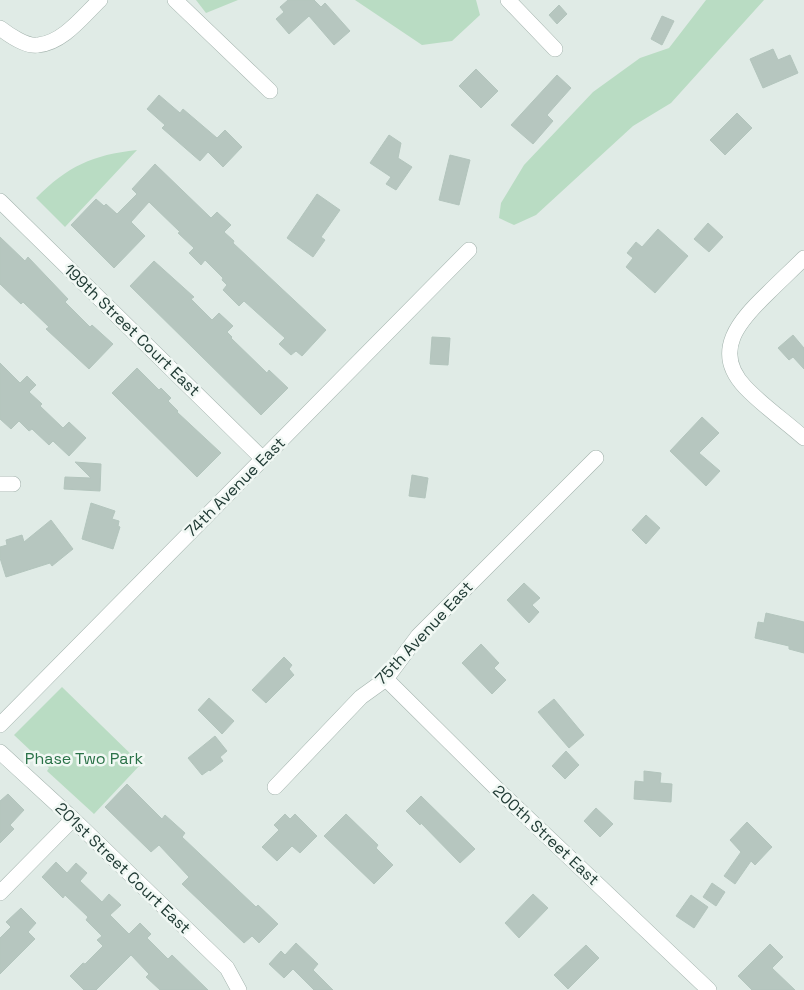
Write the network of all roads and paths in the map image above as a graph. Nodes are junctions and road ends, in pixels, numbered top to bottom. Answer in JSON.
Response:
{"nodes":[{"id":1,"x":100,"y":0,"type":"edge"},
{"id":2,"x":174,"y":0,"type":"edge"},
{"id":3,"x":508,"y":0,"type":"edge"},
{"id":4,"x":0,"y":28,"type":"edge"},
{"id":5,"x":555,"y":49,"type":"dead end"},
{"id":6,"x":270,"y":91,"type":"dead end"},
{"id":7,"x":0,"y":201,"type":"edge"},
{"id":8,"x":469,"y":250,"type":"dead end"},
{"id":9,"x":804,"y":258,"type":"edge"},
{"id":10,"x":804,"y":438,"type":"edge"},
{"id":11,"x":596,"y":458,"type":"dead end"},
{"id":12,"x":263,"y":459,"type":"junction"},
{"id":13,"x":386,"y":679,"type":"junction"},
{"id":14,"x":0,"y":725,"type":"edge"},
{"id":15,"x":0,"y":752,"type":"edge"},
{"id":16,"x":275,"y":787,"type":"dead end"},
{"id":17,"x":73,"y":819,"type":"junction"},
{"id":18,"x":0,"y":893,"type":"edge"},
{"id":19,"x":240,"y":990,"type":"edge"},
{"id":20,"x":709,"y":990,"type":"edge"}],
"edges":[{"from":1,"to":4,"type":"street"},
{"from":2,"to":6,"type":"street"},
{"from":3,"to":5,"type":"street"},
{"from":7,"to":12,"type":"street","name":"199th Street Court East"},
{"from":8,"to":12,"type":"street","name":"74th Avenue East"},
{"from":9,"to":10,"type":"street"},
{"from":11,"to":13,"type":"street","name":"75th Avenue East"},
{"from":12,"to":14,"type":"street","name":"74th Avenue East"},
{"from":13,"to":16,"type":"street","name":"75th Avenue East"},
{"from":13,"to":20,"type":"street","name":"200th Street East"},
{"from":15,"to":17,"type":"street","name":"201st Street Court East"},
{"from":17,"to":18,"type":"street"},
{"from":17,"to":19,"type":"street","name":"201st Street Court East"}]}
